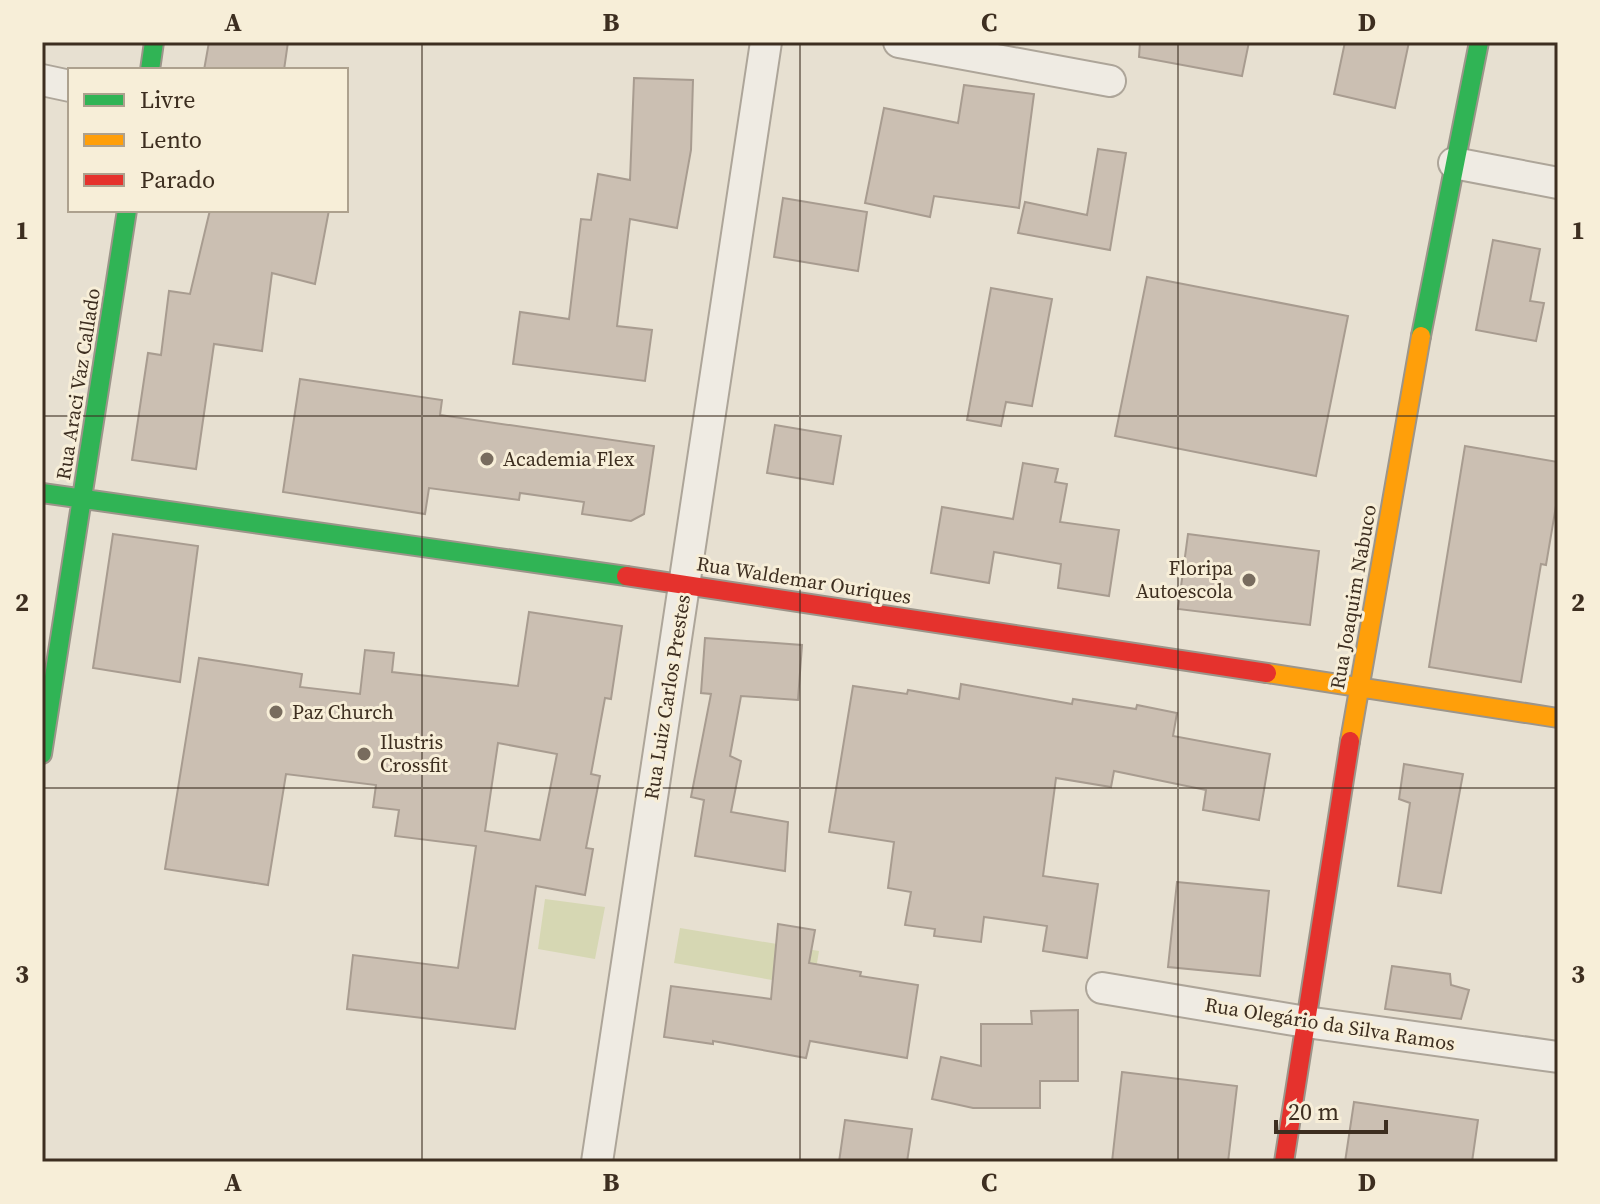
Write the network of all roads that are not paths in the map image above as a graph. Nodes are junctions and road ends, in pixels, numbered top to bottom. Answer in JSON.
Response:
{"nodes":[{"id":1,"x":154,"y":42,"type":"edge"},
{"id":2,"x":766,"y":42,"type":"edge"},
{"id":3,"x":899,"y":42,"type":"edge"},
{"id":4,"x":1479,"y":42,"type":"edge"},
{"id":5,"x":150,"y":68,"type":"edge"},
{"id":6,"x":42,"y":80,"type":"edge"},
{"id":7,"x":1110,"y":81,"type":"dead end"},
{"id":8,"x":68,"y":86,"type":"edge"},
{"id":9,"x":1454,"y":163,"type":"junction"},
{"id":10,"x":1558,"y":183,"type":"edge"},
{"id":11,"x":127,"y":212,"type":"edge"},
{"id":12,"x":42,"y":493,"type":"edge"},
{"id":13,"x":82,"y":500,"type":"junction"},
{"id":14,"x":684,"y":584,"type":"junction"},
{"id":15,"x":1359,"y":687,"type":"junction"},
{"id":16,"x":1558,"y":718,"type":"edge"},
{"id":17,"x":42,"y":754,"type":"edge"},
{"id":18,"x":1102,"y":988,"type":"dead end"},
{"id":19,"x":1306,"y":1022,"type":"junction"},
{"id":20,"x":1558,"y":1057,"type":"edge"},
{"id":21,"x":597,"y":1162,"type":"edge"},
{"id":22,"x":1284,"y":1162,"type":"edge"}],
"edges":[{"from":1,"to":5,"type":"main road"},
{"from":2,"to":14,"type":"street","name":"Rua Luiz Carlos Prestes"},
{"from":3,"to":7,"type":"street"},
{"from":4,"to":9,"type":"main road","name":"Rua Joaquim Nabuco"},
{"from":6,"to":8,"type":"street"},
{"from":9,"to":10,"type":"street"},
{"from":9,"to":15,"type":"main road","name":"Rua Joaquim Nabuco"},
{"from":11,"to":13,"type":"main road","name":"Rua Araci Vaz Callado"},
{"from":12,"to":13,"type":"main road","name":"Rua Waldemar Ouriques"},
{"from":13,"to":14,"type":"main road","name":"Rua Waldemar Ouriques"},
{"from":13,"to":17,"type":"main road","name":"Rua Araci Vaz Callado"},
{"from":14,"to":15,"type":"main road","name":"Rua Waldemar Ouriques"},
{"from":14,"to":21,"type":"street","name":"Rua Luiz Carlos Prestes"},
{"from":15,"to":16,"type":"main road","name":"Rua Waldemar Ouriques"},
{"from":15,"to":19,"type":"main road","name":"Rua Joaquim Nabuco"},
{"from":18,"to":19,"type":"street","name":"Rua Olegário da Silva Ramos"},
{"from":19,"to":20,"type":"street","name":"Rua Olegário da Silva Ramos"},
{"from":19,"to":22,"type":"main road","name":"Rua Joaquim Nabuco"}]}
